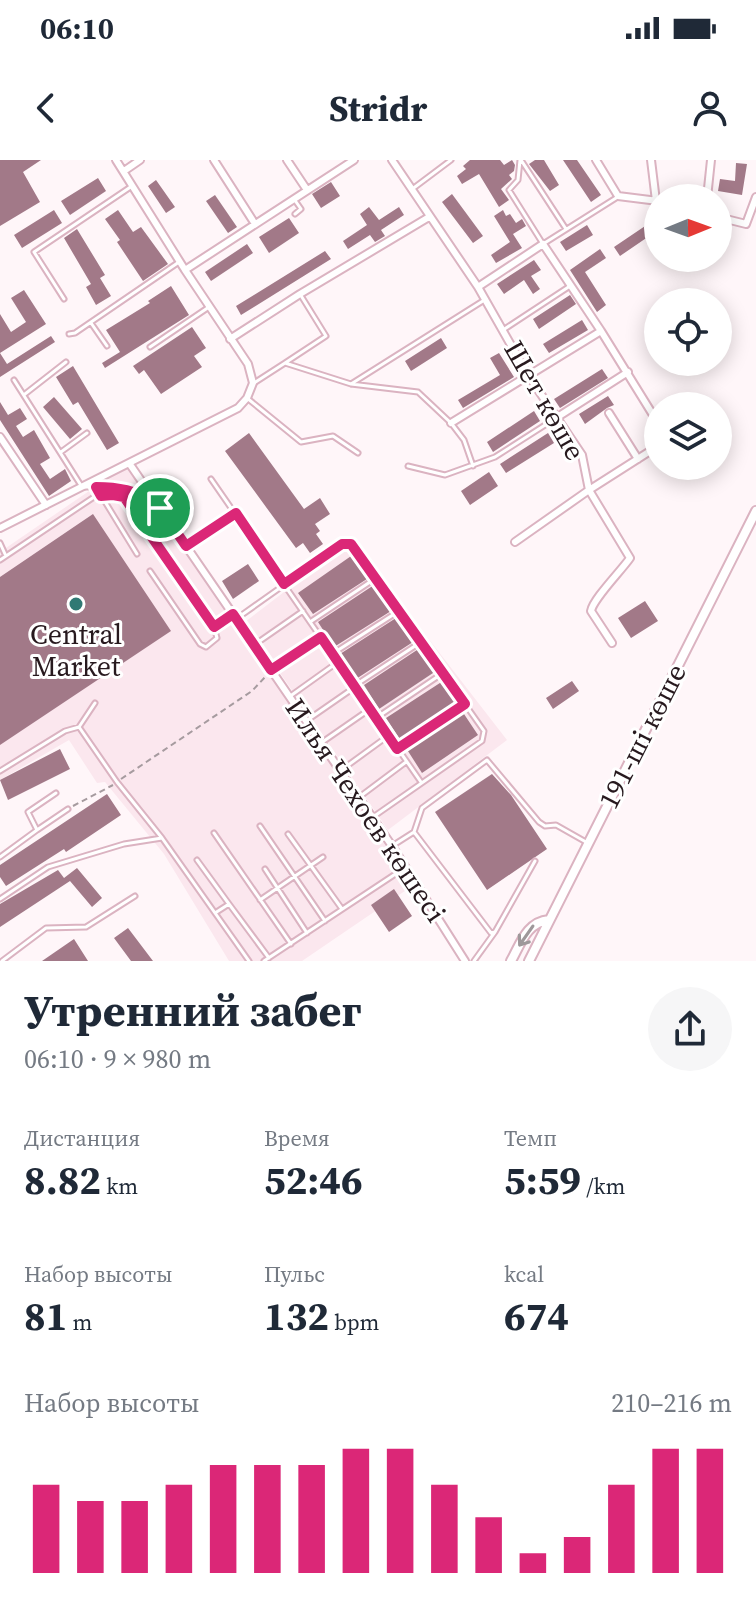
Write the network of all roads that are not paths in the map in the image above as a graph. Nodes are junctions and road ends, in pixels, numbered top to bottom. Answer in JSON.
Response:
{"nodes":[{"id":1,"x":116,"y":160,"type":"edge"},
{"id":2,"x":140,"y":160,"type":"edge"},
{"id":3,"x":214,"y":160,"type":"edge"},
{"id":4,"x":287,"y":160,"type":"edge"},
{"id":5,"x":354,"y":160,"type":"edge"},
{"id":6,"x":392,"y":160,"type":"edge"},
{"id":7,"x":451,"y":160,"type":"edge"},
{"id":8,"x":521,"y":160,"type":"edge"},
{"id":9,"x":596,"y":160,"type":"edge"},
{"id":10,"x":651,"y":160,"type":"edge"},
{"id":11,"x":711,"y":160,"type":"edge"},
{"id":12,"x":124,"y":171,"type":"junction"},
{"id":13,"x":655,"y":184,"type":"edge"},
{"id":14,"x":708,"y":184,"type":"edge"},
{"id":15,"x":132,"y":186,"type":"junction"},
{"id":16,"x":307,"y":190,"type":"junction"},
{"id":17,"x":411,"y":190,"type":"junction"},
{"id":18,"x":618,"y":196,"type":"junction"},
{"id":19,"x":756,"y":197,"type":"edge"},
{"id":20,"x":294,"y":199,"type":"junction"},
{"id":21,"x":644,"y":199,"type":"edge"},
{"id":22,"x":295,"y":214,"type":"dead end"},
{"id":23,"x":429,"y":217,"type":"junction"},
{"id":24,"x":732,"y":220,"type":"edge"},
{"id":25,"x":255,"y":224,"type":"junction"},
{"id":26,"x":746,"y":224,"type":"junction"},
{"id":27,"x":566,"y":229,"type":"junction"},
{"id":28,"x":756,"y":231,"type":"edge"},
{"id":29,"x":543,"y":244,"type":"junction"},
{"id":30,"x":179,"y":262,"type":"junction"},
{"id":31,"x":185,"y":270,"type":"junction"},
{"id":32,"x":571,"y":285,"type":"junction"},
{"id":33,"x":478,"y":287,"type":"junction"},
{"id":34,"x":300,"y":294,"type":"junction"},
{"id":35,"x":64,"y":299,"type":"dead end"},
{"id":36,"x":486,"y":299,"type":"junction"},
{"id":37,"x":209,"y":307,"type":"junction"},
{"id":38,"x":91,"y":323,"type":"junction"},
{"id":39,"x":503,"y":330,"type":"junction"},
{"id":40,"x":601,"y":331,"type":"junction"},
{"id":41,"x":69,"y":334,"type":"dead end"},
{"id":42,"x":230,"y":339,"type":"junction"},
{"id":43,"x":107,"y":346,"type":"dead end"},
{"id":44,"x":150,"y":347,"type":"dead end"},
{"id":45,"x":66,"y":362,"type":"dead end"},
{"id":46,"x":285,"y":363,"type":"junction"},
{"id":47,"x":628,"y":372,"type":"junction"},
{"id":48,"x":528,"y":375,"type":"junction"},
{"id":49,"x":14,"y":380,"type":"dead end"},
{"id":50,"x":253,"y":383,"type":"junction"},
{"id":51,"x":351,"y":384,"type":"junction"},
{"id":52,"x":24,"y":395,"type":"junction"},
{"id":53,"x":247,"y":398,"type":"junction"},
{"id":54,"x":644,"y":399,"type":"edge"},
{"id":55,"x":609,"y":413,"type":"dead end"},
{"id":56,"x":556,"y":418,"type":"junction"},
{"id":57,"x":451,"y":423,"type":"junction"},
{"id":58,"x":87,"y":433,"type":"dead end"},
{"id":59,"x":0,"y":437,"type":"edge"},
{"id":60,"x":60,"y":453,"type":"junction"},
{"id":61,"x":358,"y":453,"type":"dead end"},
{"id":62,"x":644,"y":455,"type":"edge"},
{"id":63,"x":638,"y":459,"type":"junction"},
{"id":64,"x":129,"y":463,"type":"junction"},
{"id":65,"x":408,"y":466,"type":"dead end"},
{"id":66,"x":473,"y":466,"type":"junction"},
{"id":67,"x":211,"y":479,"type":"dead end"},
{"id":68,"x":82,"y":487,"type":"junction"},
{"id":69,"x":96,"y":487,"type":"junction"},
{"id":70,"x":589,"y":490,"type":"junction"},
{"id":71,"x":101,"y":496,"type":"junction"},
{"id":72,"x":46,"y":505,"type":"junction"},
{"id":73,"x":160,"y":508,"type":"junction"},
{"id":74,"x":756,"y":511,"type":"edge"},
{"id":75,"x":236,"y":513,"type":"junction"},
{"id":76,"x":0,"y":528,"type":"edge"},
{"id":77,"x":515,"y":542,"type":"dead end"},
{"id":78,"x":0,"y":543,"type":"edge"},
{"id":79,"x":186,"y":546,"type":"junction"},
{"id":80,"x":2,"y":550,"type":"edge"},
{"id":81,"x":137,"y":554,"type":"dead end"},
{"id":82,"x":6,"y":556,"type":"junction"},
{"id":83,"x":0,"y":560,"type":"edge"},
{"id":84,"x":150,"y":571,"type":"dead end"},
{"id":85,"x":376,"y":578,"type":"junction"},
{"id":86,"x":284,"y":584,"type":"junction"},
{"id":87,"x":303,"y":611,"type":"junction"},
{"id":88,"x":399,"y":611,"type":"junction"},
{"id":89,"x":234,"y":616,"type":"junction"},
{"id":90,"x":310,"y":622,"type":"junction"},
{"id":91,"x":214,"y":627,"type":"junction"},
{"id":92,"x":321,"y":637,"type":"junction"},
{"id":93,"x":421,"y":642,"type":"junction"},
{"id":94,"x":612,"y":643,"type":"dead end"},
{"id":95,"x":254,"y":645,"type":"junction"},
{"id":96,"x":332,"y":654,"type":"junction"},
{"id":97,"x":338,"y":662,"type":"junction"},
{"id":98,"x":271,"y":670,"type":"junction"},
{"id":99,"x":443,"y":673,"type":"junction"},
{"id":100,"x":354,"y":686,"type":"junction"},
{"id":101,"x":289,"y":697,"type":"junction"},
{"id":102,"x":95,"y":703,"type":"dead end"},
{"id":103,"x":465,"y":704,"type":"junction"},
{"id":104,"x":370,"y":709,"type":"junction"},
{"id":105,"x":376,"y":718,"type":"junction"},
{"id":106,"x":306,"y":721,"type":"junction"},
{"id":107,"x":79,"y":727,"type":"junction"},
{"id":108,"x":388,"y":736,"type":"junction"},
{"id":109,"x":321,"y":743,"type":"junction"},
{"id":110,"x":397,"y":749,"type":"junction"},
{"id":111,"x":406,"y":762,"type":"junction"},
{"id":112,"x":0,"y":771,"type":"edge"},
{"id":113,"x":340,"y":771,"type":"junction"},
{"id":114,"x":421,"y":782,"type":"junction"},
{"id":115,"x":56,"y":793,"type":"dead end"},
{"id":116,"x":358,"y":798,"type":"junction"},
{"id":117,"x":68,"y":809,"type":"road end"},
{"id":118,"x":372,"y":818,"type":"junction"},
{"id":119,"x":260,"y":826,"type":"dead end"},
{"id":120,"x":37,"y":830,"type":"junction"},
{"id":121,"x":414,"y":832,"type":"junction"},
{"id":122,"x":214,"y":833,"type":"dead end"},
{"id":123,"x":288,"y":834,"type":"dead end"},
{"id":124,"x":162,"y":838,"type":"junction"},
{"id":125,"x":588,"y":843,"type":"junction"},
{"id":126,"x":392,"y":846,"type":"junction"},
{"id":127,"x":0,"y":857,"type":"edge"},
{"id":128,"x":323,"y":857,"type":"dead end"},
{"id":129,"x":197,"y":860,"type":"dead end"},
{"id":130,"x":535,"y":861,"type":"dead end"},
{"id":131,"x":311,"y":867,"type":"junction"},
{"id":132,"x":406,"y":867,"type":"junction"},
{"id":133,"x":265,"y":869,"type":"dead end"},
{"id":134,"x":295,"y":877,"type":"junction"},
{"id":135,"x":278,"y":888,"type":"junction"},
{"id":136,"x":135,"y":896,"type":"dead end"},
{"id":137,"x":0,"y":899,"type":"edge"},
{"id":138,"x":260,"y":900,"type":"junction"},
{"id":139,"x":229,"y":904,"type":"junction"},
{"id":140,"x":342,"y":909,"type":"junction"},
{"id":141,"x":215,"y":913,"type":"junction"},
{"id":142,"x":549,"y":920,"type":"junction"},
{"id":143,"x":325,"y":921,"type":"junction"},
{"id":144,"x":495,"y":932,"type":"junction"},
{"id":145,"x":307,"y":933,"type":"junction"},
{"id":146,"x":291,"y":944,"type":"junction"},
{"id":147,"x":267,"y":959,"type":"edge"},
{"id":148,"x":2,"y":961,"type":"edge"},
{"id":149,"x":249,"y":961,"type":"edge"},
{"id":150,"x":465,"y":961,"type":"edge"},
{"id":151,"x":474,"y":961,"type":"edge"},
{"id":152,"x":511,"y":961,"type":"edge"},
{"id":153,"x":529,"y":961,"type":"edge"}],
"edges":[{"from":1,"to":12,"type":"street"},
{"from":2,"to":12,"type":"street"},
{"from":3,"to":25,"type":"street"},
{"from":4,"to":16,"type":"street"},
{"from":5,"to":16,"type":"street"},
{"from":6,"to":17,"type":"street","name":"Шет көше"},
{"from":7,"to":17,"type":"lane"},
{"from":8,"to":27,"type":"lane"},
{"from":8,"to":29,"type":"lane"},
{"from":9,"to":18,"type":"street"},
{"from":10,"to":13,"type":"street"},
{"from":11,"to":14,"type":"street"},
{"from":12,"to":15,"type":"street"},
{"from":15,"to":30,"type":"street"},
{"from":15,"to":35,"type":"lane"},
{"from":16,"to":20,"type":"street"},
{"from":17,"to":23,"type":"street","name":"Шет көше"},
{"from":18,"to":21,"type":"street"},
{"from":18,"to":27,"type":"lane"},
{"from":19,"to":26,"type":"street"},
{"from":20,"to":22,"type":"lane"},
{"from":20,"to":25,"type":"street"},
{"from":23,"to":33,"type":"street","name":"Шет көше"},
{"from":23,"to":34,"type":"street"},
{"from":24,"to":26,"type":"street"},
{"from":25,"to":31,"type":"street"},
{"from":26,"to":28,"type":"street"},
{"from":27,"to":29,"type":"lane"},
{"from":29,"to":32,"type":"street"},
{"from":29,"to":33,"type":"street"},
{"from":30,"to":31,"type":"street"},
{"from":30,"to":38,"type":"lane"},
{"from":31,"to":37,"type":"street"},
{"from":32,"to":39,"type":"lane"},
{"from":32,"to":40,"type":"street"},
{"from":33,"to":36,"type":"street","name":"Шет көше"},
{"from":34,"to":42,"type":"street"},
{"from":34,"to":46,"type":"lane"},
{"from":36,"to":39,"type":"street","name":"Шет көше"},
{"from":36,"to":51,"type":"lane"},
{"from":37,"to":42,"type":"street"},
{"from":37,"to":44,"type":"lane"},
{"from":38,"to":41,"type":"lane"},
{"from":38,"to":43,"type":"lane"},
{"from":39,"to":48,"type":"street","name":"Шет көше"},
{"from":40,"to":47,"type":"street"},
{"from":40,"to":48,"type":"street"},
{"from":42,"to":50,"type":"street"},
{"from":45,"to":52,"type":"lane"},
{"from":46,"to":50,"type":"lane"},
{"from":46,"to":51,"type":"lane"},
{"from":47,"to":54,"type":"street"},
{"from":47,"to":56,"type":"street"},
{"from":48,"to":56,"type":"street","name":"Шет көше"},
{"from":48,"to":57,"type":"street"},
{"from":49,"to":52,"type":"lane"},
{"from":50,"to":53,"type":"street"},
{"from":51,"to":57,"type":"lane"},
{"from":52,"to":60,"type":"lane"},
{"from":53,"to":61,"type":"lane"},
{"from":53,"to":64,"type":"street"},
{"from":55,"to":63,"type":"street"},
{"from":56,"to":66,"type":"lane"},
{"from":56,"to":70,"type":"street","name":"Шет көше"},
{"from":57,"to":66,"type":"lane"},
{"from":58,"to":60,"type":"lane"},
{"from":59,"to":72,"type":"street"},
{"from":60,"to":68,"type":"lane"},
{"from":62,"to":63,"type":"street"},
{"from":63,"to":70,"type":"street"},
{"from":64,"to":68,"type":"street"},
{"from":64,"to":73,"type":"street","name":"Илья Чехоев көшесі"},
{"from":65,"to":66,"type":"lane"},
{"from":67,"to":75,"type":"lane"},
{"from":68,"to":69,"type":"lane"},
{"from":68,"to":72,"type":"street"},
{"from":69,"to":71,"type":"lane"},
{"from":69,"to":73,"type":"lane"},
{"from":70,"to":77,"type":"street"},
{"from":70,"to":94,"type":"street","name":"Шет көше"},
{"from":71,"to":81,"type":"lane"},
{"from":71,"to":82,"type":"lane"},
{"from":71,"to":91,"type":"lane"},
{"from":72,"to":76,"type":"street"},
{"from":73,"to":79,"type":"street","name":"Илья Чехоев көшесі"},
{"from":74,"to":125,"type":"main road","name":"191-ші көше"},
{"from":75,"to":79,"type":"lane"},
{"from":75,"to":86,"type":"lane"},
{"from":78,"to":80,"type":"lane"},
{"from":79,"to":89,"type":"street","name":"Илья Чехоев көшесі"},
{"from":80,"to":82,"type":"lane"},
{"from":82,"to":83,"type":"lane"},
{"from":84,"to":91,"type":"lane"},
{"from":85,"to":86,"type":"lane"},
{"from":85,"to":88,"type":"lane"},
{"from":85,"to":90,"type":"lane"},
{"from":86,"to":87,"type":"lane"},
{"from":86,"to":89,"type":"lane"},
{"from":87,"to":90,"type":"lane"},
{"from":87,"to":95,"type":"lane"},
{"from":88,"to":93,"type":"lane"},
{"from":88,"to":96,"type":"lane"},
{"from":89,"to":91,"type":"lane"},
{"from":89,"to":95,"type":"street","name":"Илья Чехоев көшесі"},
{"from":90,"to":92,"type":"lane"},
{"from":92,"to":96,"type":"lane"},
{"from":92,"to":98,"type":"lane"},
{"from":93,"to":99,"type":"lane"},
{"from":93,"to":100,"type":"lane"},
{"from":95,"to":98,"type":"street","name":"Илья Чехоев көшесі"},
{"from":96,"to":97,"type":"lane"},
{"from":97,"to":100,"type":"lane"},
{"from":97,"to":101,"type":"lane"},
{"from":98,"to":101,"type":"street","name":"Илья Чехоев көшесі"},
{"from":99,"to":103,"type":"lane"},
{"from":99,"to":105,"type":"lane"},
{"from":100,"to":104,"type":"lane"},
{"from":100,"to":106,"type":"lane"},
{"from":101,"to":106,"type":"street","name":"Илья Чехоев көшесі"},
{"from":102,"to":107,"type":"lane"},
{"from":103,"to":110,"type":"lane"},
{"from":103,"to":114,"type":"lane"},
{"from":104,"to":105,"type":"lane"},
{"from":104,"to":109,"type":"lane"},
{"from":105,"to":108,"type":"lane"},
{"from":106,"to":109,"type":"street","name":"Илья Чехоев көшесі"},
{"from":107,"to":112,"type":"lane"},
{"from":107,"to":124,"type":"lane"},
{"from":108,"to":110,"type":"lane"},
{"from":108,"to":113,"type":"lane"},
{"from":109,"to":113,"type":"street","name":"Илья Чехоев көшесі"},
{"from":110,"to":111,"type":"lane"},
{"from":111,"to":114,"type":"lane"},
{"from":111,"to":116,"type":"lane"},
{"from":113,"to":116,"type":"street","name":"Илья Чехоев көшесі"},
{"from":114,"to":118,"type":"lane"},
{"from":115,"to":120,"type":"lane"},
{"from":116,"to":118,"type":"street","name":"Илья Чехоев көшесі"},
{"from":117,"to":120,"type":"lane"},
{"from":118,"to":126,"type":"street","name":"Илья Чехоев көшесі"},
{"from":119,"to":134,"type":"lane"},
{"from":120,"to":127,"type":"lane"},
{"from":121,"to":125,"type":"lane"},
{"from":121,"to":126,"type":"lane"},
{"from":121,"to":144,"type":"lane"},
{"from":122,"to":138,"type":"lane"},
{"from":123,"to":131,"type":"lane"},
{"from":124,"to":137,"type":"lane"},
{"from":124,"to":141,"type":"lane"},
{"from":125,"to":142,"type":"main road","name":"191-ші көше"},
{"from":126,"to":132,"type":"street","name":"Илья Чехоев көшесі"},
{"from":128,"to":131,"type":"lane"},
{"from":129,"to":139,"type":"lane"},
{"from":130,"to":144,"type":"lane"},
{"from":131,"to":134,"type":"lane"},
{"from":131,"to":140,"type":"lane"},
{"from":132,"to":140,"type":"lane"},
{"from":132,"to":150,"type":"street","name":"Илья Чехоев көшесі"},
{"from":133,"to":135,"type":"lane"},
{"from":134,"to":135,"type":"lane"},
{"from":134,"to":143,"type":"lane"},
{"from":135,"to":138,"type":"lane"},
{"from":135,"to":145,"type":"lane"},
{"from":136,"to":148,"type":"lane"},
{"from":138,"to":146,"type":"lane"},
{"from":139,"to":141,"type":"lane"},
{"from":139,"to":147,"type":"lane"},
{"from":140,"to":143,"type":"lane"},
{"from":141,"to":149,"type":"lane"},
{"from":142,"to":152,"type":"main road","one_way":true},
{"from":142,"to":153,"type":"main road","name":"191-ші көше"},
{"from":143,"to":145,"type":"lane"},
{"from":144,"to":151,"type":"lane"},
{"from":145,"to":146,"type":"lane"},
{"from":146,"to":147,"type":"lane"}]}
